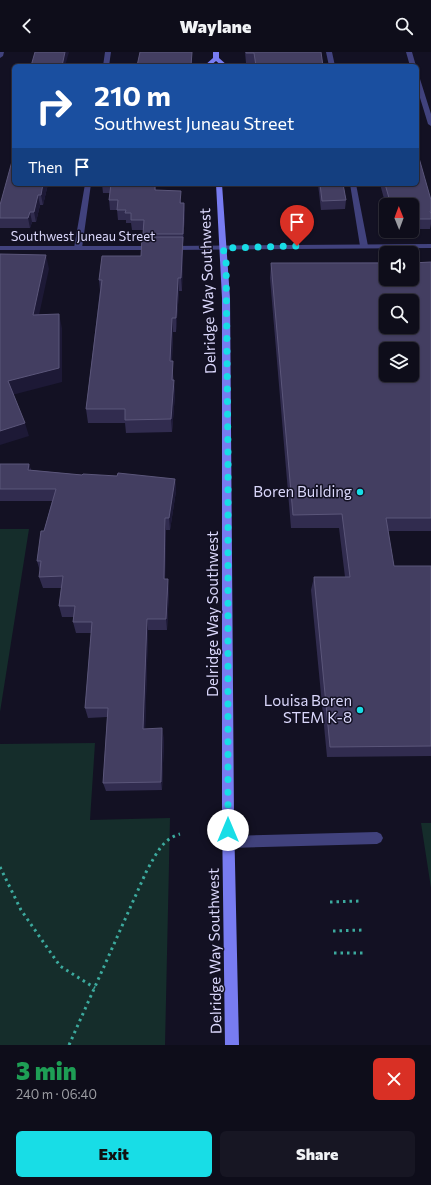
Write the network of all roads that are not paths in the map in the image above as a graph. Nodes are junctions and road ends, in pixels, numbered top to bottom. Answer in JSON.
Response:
{"nodes":[{"id":1,"x":1,"y":52,"type":"edge"},
{"id":2,"x":108,"y":52,"type":"edge"},
{"id":3,"x":329,"y":52,"type":"edge"},
{"id":4,"x":409,"y":52,"type":"edge"},
{"id":5,"x":216,"y":55,"type":"edge"},
{"id":6,"x":0,"y":56,"type":"edge"},
{"id":7,"x":106,"y":64,"type":"edge"},
{"id":8,"x":209,"y":64,"type":"edge"},
{"id":9,"x":223,"y":64,"type":"edge"},
{"id":10,"x":332,"y":64,"type":"edge"},
{"id":11,"x":412,"y":64,"type":"edge"},
{"id":12,"x":419,"y":85,"type":"edge"},
{"id":13,"x":431,"y":124,"type":"edge"},
{"id":14,"x":88,"y":186,"type":"edge"},
{"id":15,"x":219,"y":186,"type":"edge"},
{"id":16,"x":353,"y":186,"type":"edge"},
{"id":17,"x":364,"y":246,"type":"junction"},
{"id":18,"x":431,"y":246,"type":"edge"},
{"id":19,"x":0,"y":248,"type":"edge"},
{"id":20,"x":78,"y":248,"type":"junction"},
{"id":21,"x":223,"y":248,"type":"junction"},
{"id":22,"x":377,"y":838,"type":"dead end"},
{"id":23,"x":228,"y":842,"type":"junction"},
{"id":24,"x":232,"y":1045,"type":"edge"}],
"edges":[{"from":1,"to":6,"type":"street"},
{"from":2,"to":7,"type":"street"},
{"from":3,"to":10,"type":"street"},
{"from":4,"to":11,"type":"street"},
{"from":5,"to":8,"type":"main road"},
{"from":5,"to":9,"type":"main road"},
{"from":12,"to":13,"type":"street"},
{"from":14,"to":20,"type":"street"},
{"from":15,"to":21,"type":"main road","name":"Delridge Way Southwest"},
{"from":16,"to":17,"type":"street"},
{"from":17,"to":18,"type":"street","name":"Southwest Juneau Street"},
{"from":17,"to":21,"type":"street","name":"Southwest Juneau Street"},
{"from":19,"to":20,"type":"street","name":"Southwest Juneau Street"},
{"from":20,"to":21,"type":"street","name":"Southwest Juneau Street"},
{"from":21,"to":23,"type":"main road","name":"Delridge Way Southwest"},
{"from":22,"to":23,"type":"street"},
{"from":23,"to":24,"type":"main road","name":"Delridge Way Southwest"}]}
